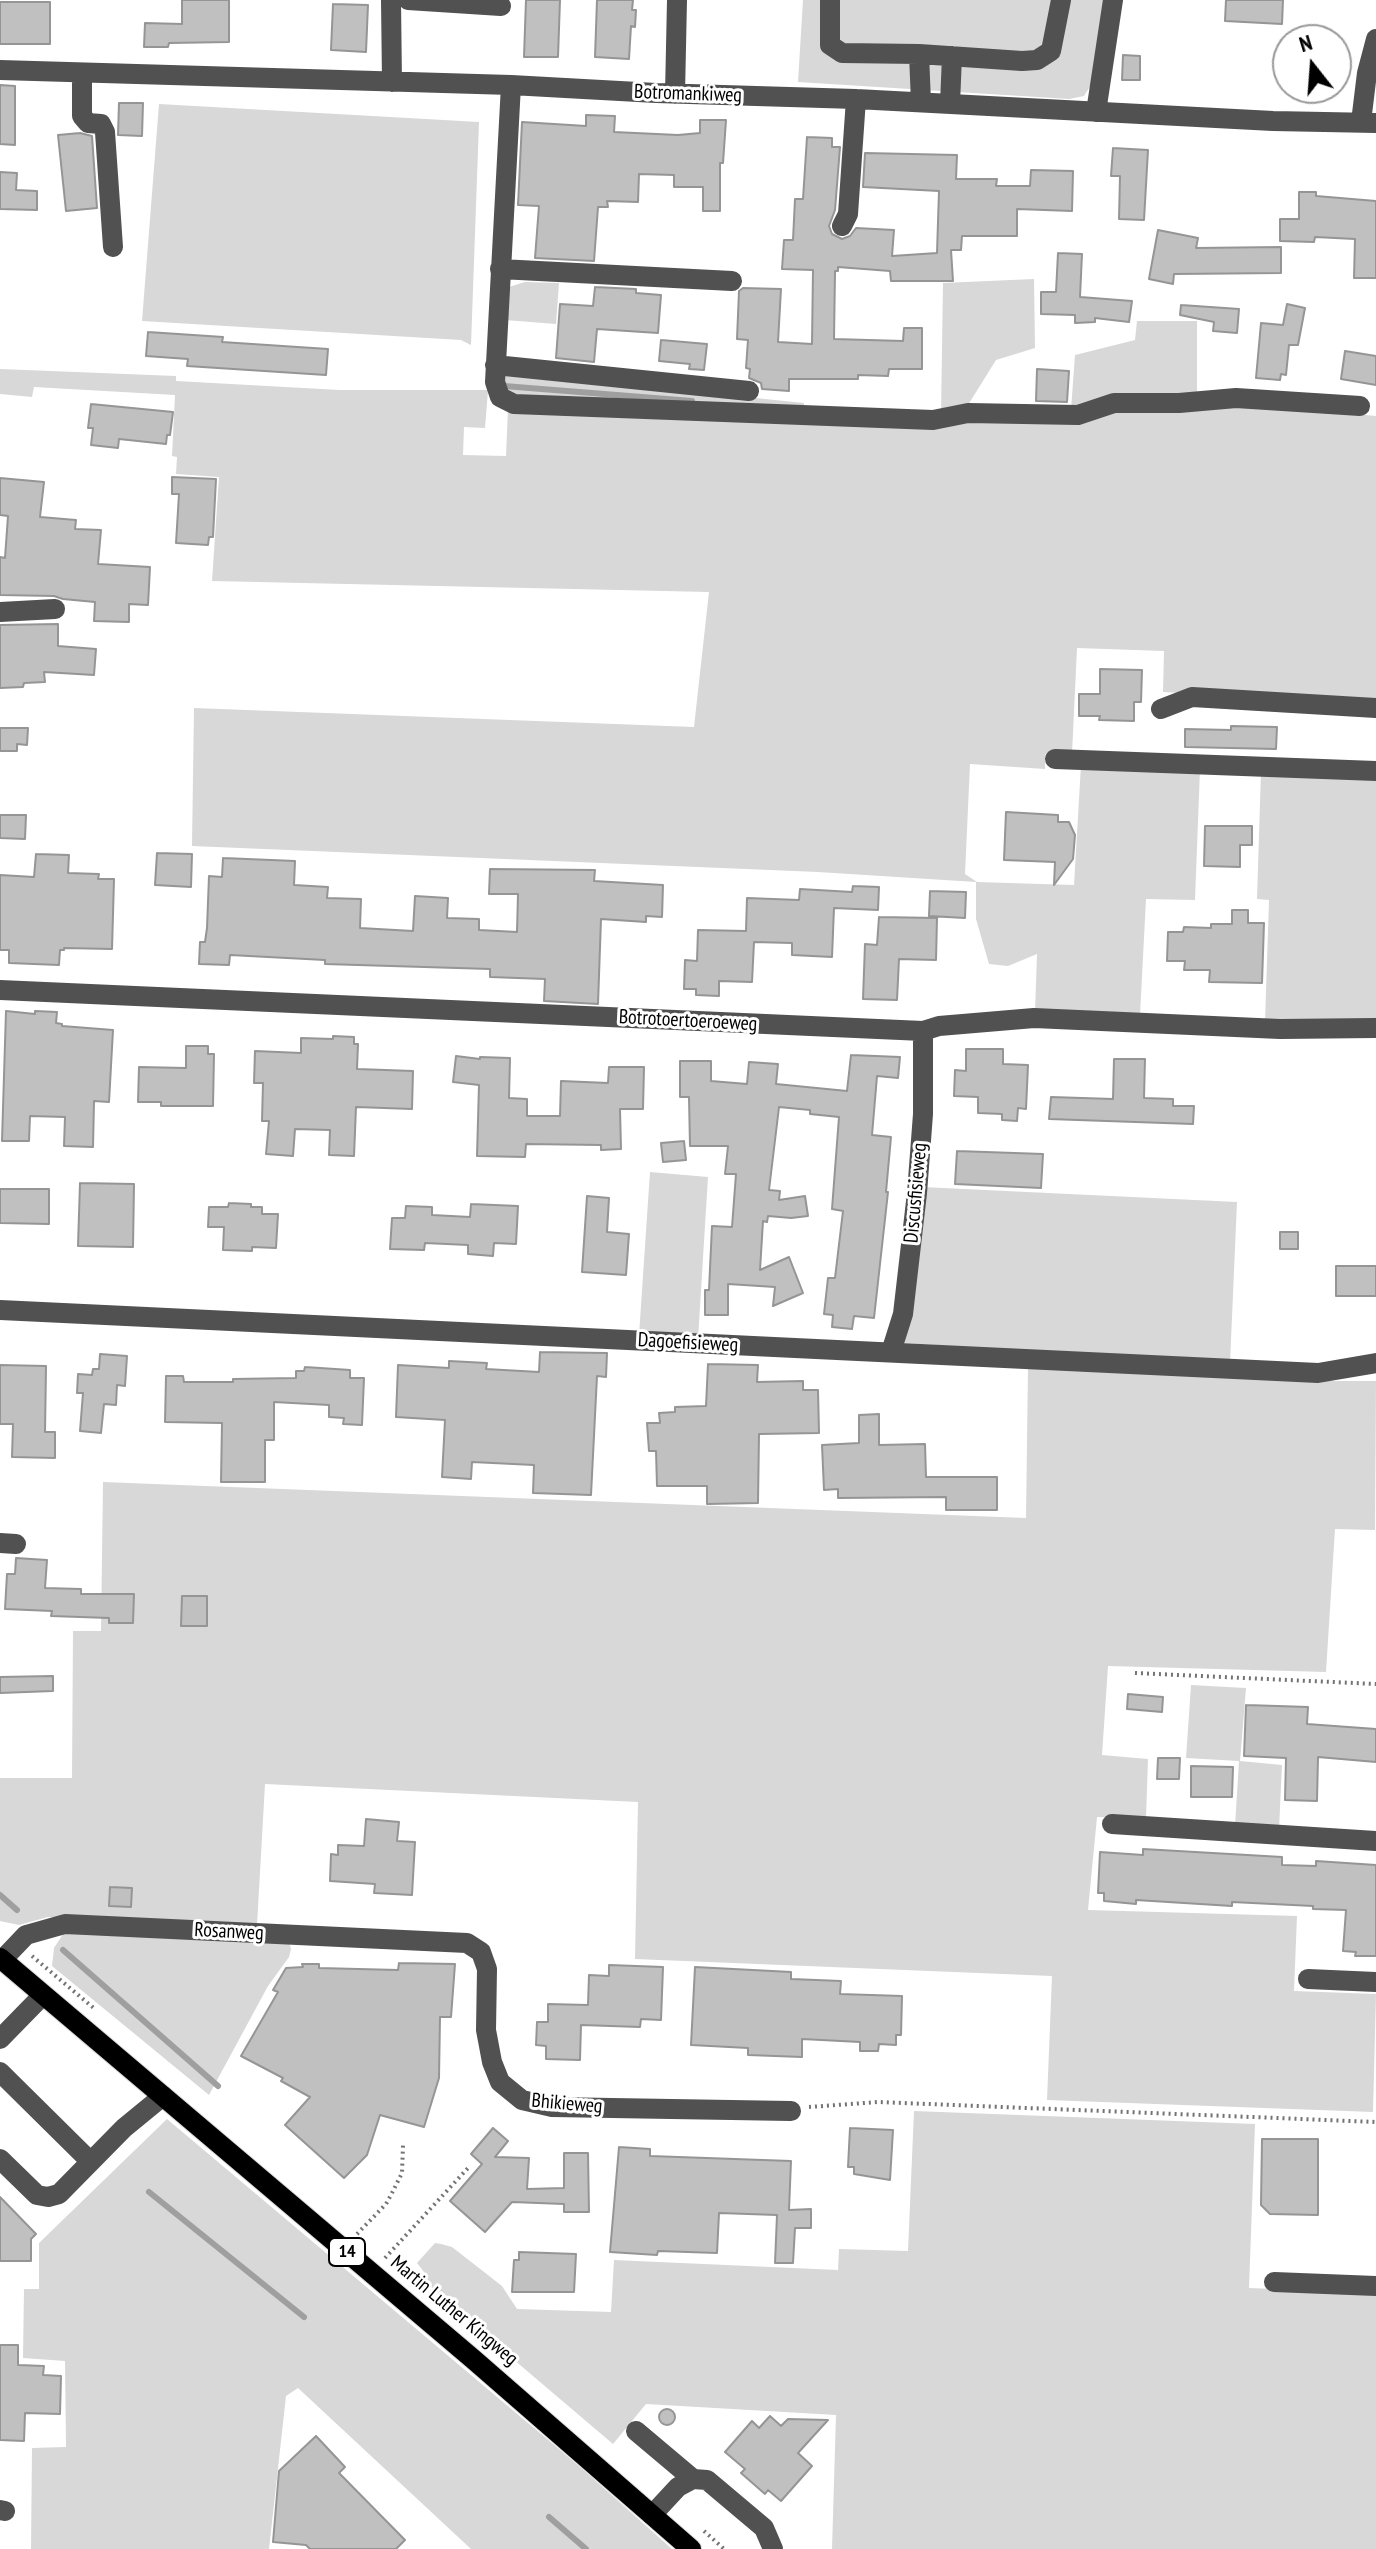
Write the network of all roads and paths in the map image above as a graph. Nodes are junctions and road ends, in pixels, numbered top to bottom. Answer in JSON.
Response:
{"nodes":[{"id":1,"x":391,"y":0,"type":"edge"},
{"id":2,"x":408,"y":0,"type":"edge"},
{"id":3,"x":677,"y":0,"type":"edge"},
{"id":4,"x":830,"y":0,"type":"edge"},
{"id":5,"x":1061,"y":0,"type":"edge"},
{"id":6,"x":1113,"y":0,"type":"edge"},
{"id":7,"x":501,"y":6,"type":"dead end"},
{"id":8,"x":1376,"y":39,"type":"edge"},
{"id":9,"x":919,"y":54,"type":"junction"},
{"id":10,"x":952,"y":56,"type":"junction"},
{"id":11,"x":0,"y":70,"type":"edge"},
{"id":12,"x":82,"y":73,"type":"junction"},
{"id":13,"x":392,"y":82,"type":"junction"},
{"id":14,"x":511,"y":85,"type":"junction"},
{"id":15,"x":675,"y":94,"type":"junction"},
{"id":16,"x":856,"y":99,"type":"junction"},
{"id":17,"x":921,"y":102,"type":"junction"},
{"id":18,"x":950,"y":104,"type":"junction"},
{"id":19,"x":1096,"y":112,"type":"junction"},
{"id":20,"x":1368,"y":123,"type":"edge"},
{"id":21,"x":842,"y":226,"type":"dead end"},
{"id":22,"x":113,"y":247,"type":"dead end"},
{"id":23,"x":500,"y":269,"type":"junction"},
{"id":24,"x":732,"y":281,"type":"dead end"},
{"id":25,"x":495,"y":365,"type":"junction"},
{"id":26,"x":749,"y":391,"type":"dead end"},
{"id":27,"x":1360,"y":406,"type":"dead end"},
{"id":28,"x":55,"y":609,"type":"dead end"},
{"id":29,"x":0,"y":612,"type":"edge"},
{"id":30,"x":1376,"y":708,"type":"edge"},
{"id":31,"x":1161,"y":709,"type":"dead end"},
{"id":32,"x":1055,"y":759,"type":"dead end"},
{"id":33,"x":1376,"y":771,"type":"edge"},
{"id":34,"x":0,"y":990,"type":"edge"},
{"id":35,"x":1376,"y":1028,"type":"edge"},
{"id":36,"x":923,"y":1031,"type":"junction"},
{"id":37,"x":0,"y":1310,"type":"edge"},
{"id":38,"x":891,"y":1352,"type":"junction"},
{"id":39,"x":1376,"y":1363,"type":"edge"},
{"id":40,"x":1135,"y":1673,"type":"dead end"},
{"id":41,"x":1376,"y":1684,"type":"edge"},
{"id":42,"x":1112,"y":1824,"type":"dead end"},
{"id":43,"x":1376,"y":1841,"type":"edge"},
{"id":44,"x":467,"y":1943,"type":"joint"},
{"id":45,"x":1,"y":1959,"type":"edge"},
{"id":46,"x":1308,"y":1979,"type":"dead end"},
{"id":47,"x":1376,"y":1982,"type":"edge"},
{"id":48,"x":43,"y":1995,"type":"junction"},
{"id":49,"x":0,"y":2039,"type":"edge"},
{"id":50,"x":0,"y":2072,"type":"edge"},
{"id":51,"x":163,"y":2096,"type":"junction"},
{"id":52,"x":791,"y":2111,"type":"joint"},
{"id":53,"x":1376,"y":2122,"type":"edge"},
{"id":54,"x":403,"y":2145,"type":"dead end"},
{"id":55,"x":0,"y":2159,"type":"edge"},
{"id":56,"x":90,"y":2161,"type":"junction"},
{"id":57,"x":468,"y":2168,"type":"dead end"},
{"id":58,"x":357,"y":2234,"type":"dead end"},
{"id":59,"x":385,"y":2258,"type":"dead end"},
{"id":60,"x":1274,"y":2282,"type":"dead end"},
{"id":61,"x":1376,"y":2286,"type":"edge"},
{"id":62,"x":636,"y":2431,"type":"dead end"},
{"id":63,"x":693,"y":2479,"type":"junction"},
{"id":64,"x":652,"y":2515,"type":"junction"},
{"id":65,"x":691,"y":2549,"type":"edge"},
{"id":66,"x":773,"y":2549,"type":"edge"}],
"edges":[{"from":1,"to":13,"type":"street"},
{"from":2,"to":7,"type":"street"},
{"from":3,"to":15,"type":"street"},
{"from":4,"to":9,"type":"street"},
{"from":5,"to":10,"type":"street"},
{"from":6,"to":19,"type":"street"},
{"from":8,"to":20,"type":"street"},
{"from":9,"to":10,"type":"street"},
{"from":9,"to":17,"type":"street"},
{"from":10,"to":18,"type":"street"},
{"from":11,"to":12,"type":"street","name":"Botromankiweg"},
{"from":12,"to":13,"type":"street","name":"Botromankiweg"},
{"from":12,"to":22,"type":"street"},
{"from":13,"to":14,"type":"street","name":"Botromankiweg"},
{"from":14,"to":15,"type":"street","name":"Botromankiweg"},
{"from":14,"to":23,"type":"street"},
{"from":15,"to":16,"type":"street","name":"Botromankiweg"},
{"from":16,"to":17,"type":"street","name":"Botromankiweg"},
{"from":16,"to":21,"type":"street"},
{"from":17,"to":18,"type":"street","name":"Botromankiweg"},
{"from":18,"to":19,"type":"street","name":"Botromankiweg"},
{"from":19,"to":20,"type":"street","name":"Botromankiweg"},
{"from":23,"to":24,"type":"street"},
{"from":23,"to":25,"type":"street"},
{"from":25,"to":26,"type":"street"},
{"from":25,"to":27,"type":"street"},
{"from":28,"to":29,"type":"street"},
{"from":30,"to":31,"type":"street"},
{"from":32,"to":33,"type":"street"},
{"from":34,"to":36,"type":"street","name":"Botrotoertoeroeweg"},
{"from":35,"to":36,"type":"street","name":"Botrotoertoeroeweg"},
{"from":36,"to":38,"type":"street","name":"Discusfisieweg"},
{"from":37,"to":38,"type":"street","name":"Dagoefisieweg"},
{"from":38,"to":39,"type":"street","name":"Dagoefisieweg"},
{"from":40,"to":41,"type":"path"},
{"from":42,"to":43,"type":"street"},
{"from":44,"to":45,"type":"street","name":"Rosanweg"},
{"from":44,"to":52,"type":"street","name":"Bhikieweg"},
{"from":45,"to":48,"type":"main road","name":"Martin Luther Kingweg","number":"14"},
{"from":46,"to":47,"type":"street"},
{"from":48,"to":49,"type":"street"},
{"from":48,"to":51,"type":"main road","name":"Martin Luther Kingweg","number":"14"},
{"from":50,"to":56,"type":"street"},
{"from":51,"to":56,"type":"street"},
{"from":51,"to":64,"type":"main road","name":"Martin Luther Kingweg","number":"14"},
{"from":52,"to":53,"type":"path"},
{"from":54,"to":58,"type":"path"},
{"from":55,"to":56,"type":"street"},
{"from":57,"to":59,"type":"path"},
{"from":60,"to":61,"type":"street"},
{"from":62,"to":63,"type":"street"},
{"from":63,"to":64,"type":"street"},
{"from":63,"to":66,"type":"street"},
{"from":64,"to":65,"type":"main road","name":"Martin Luther Kingweg","number":"14"}]}
